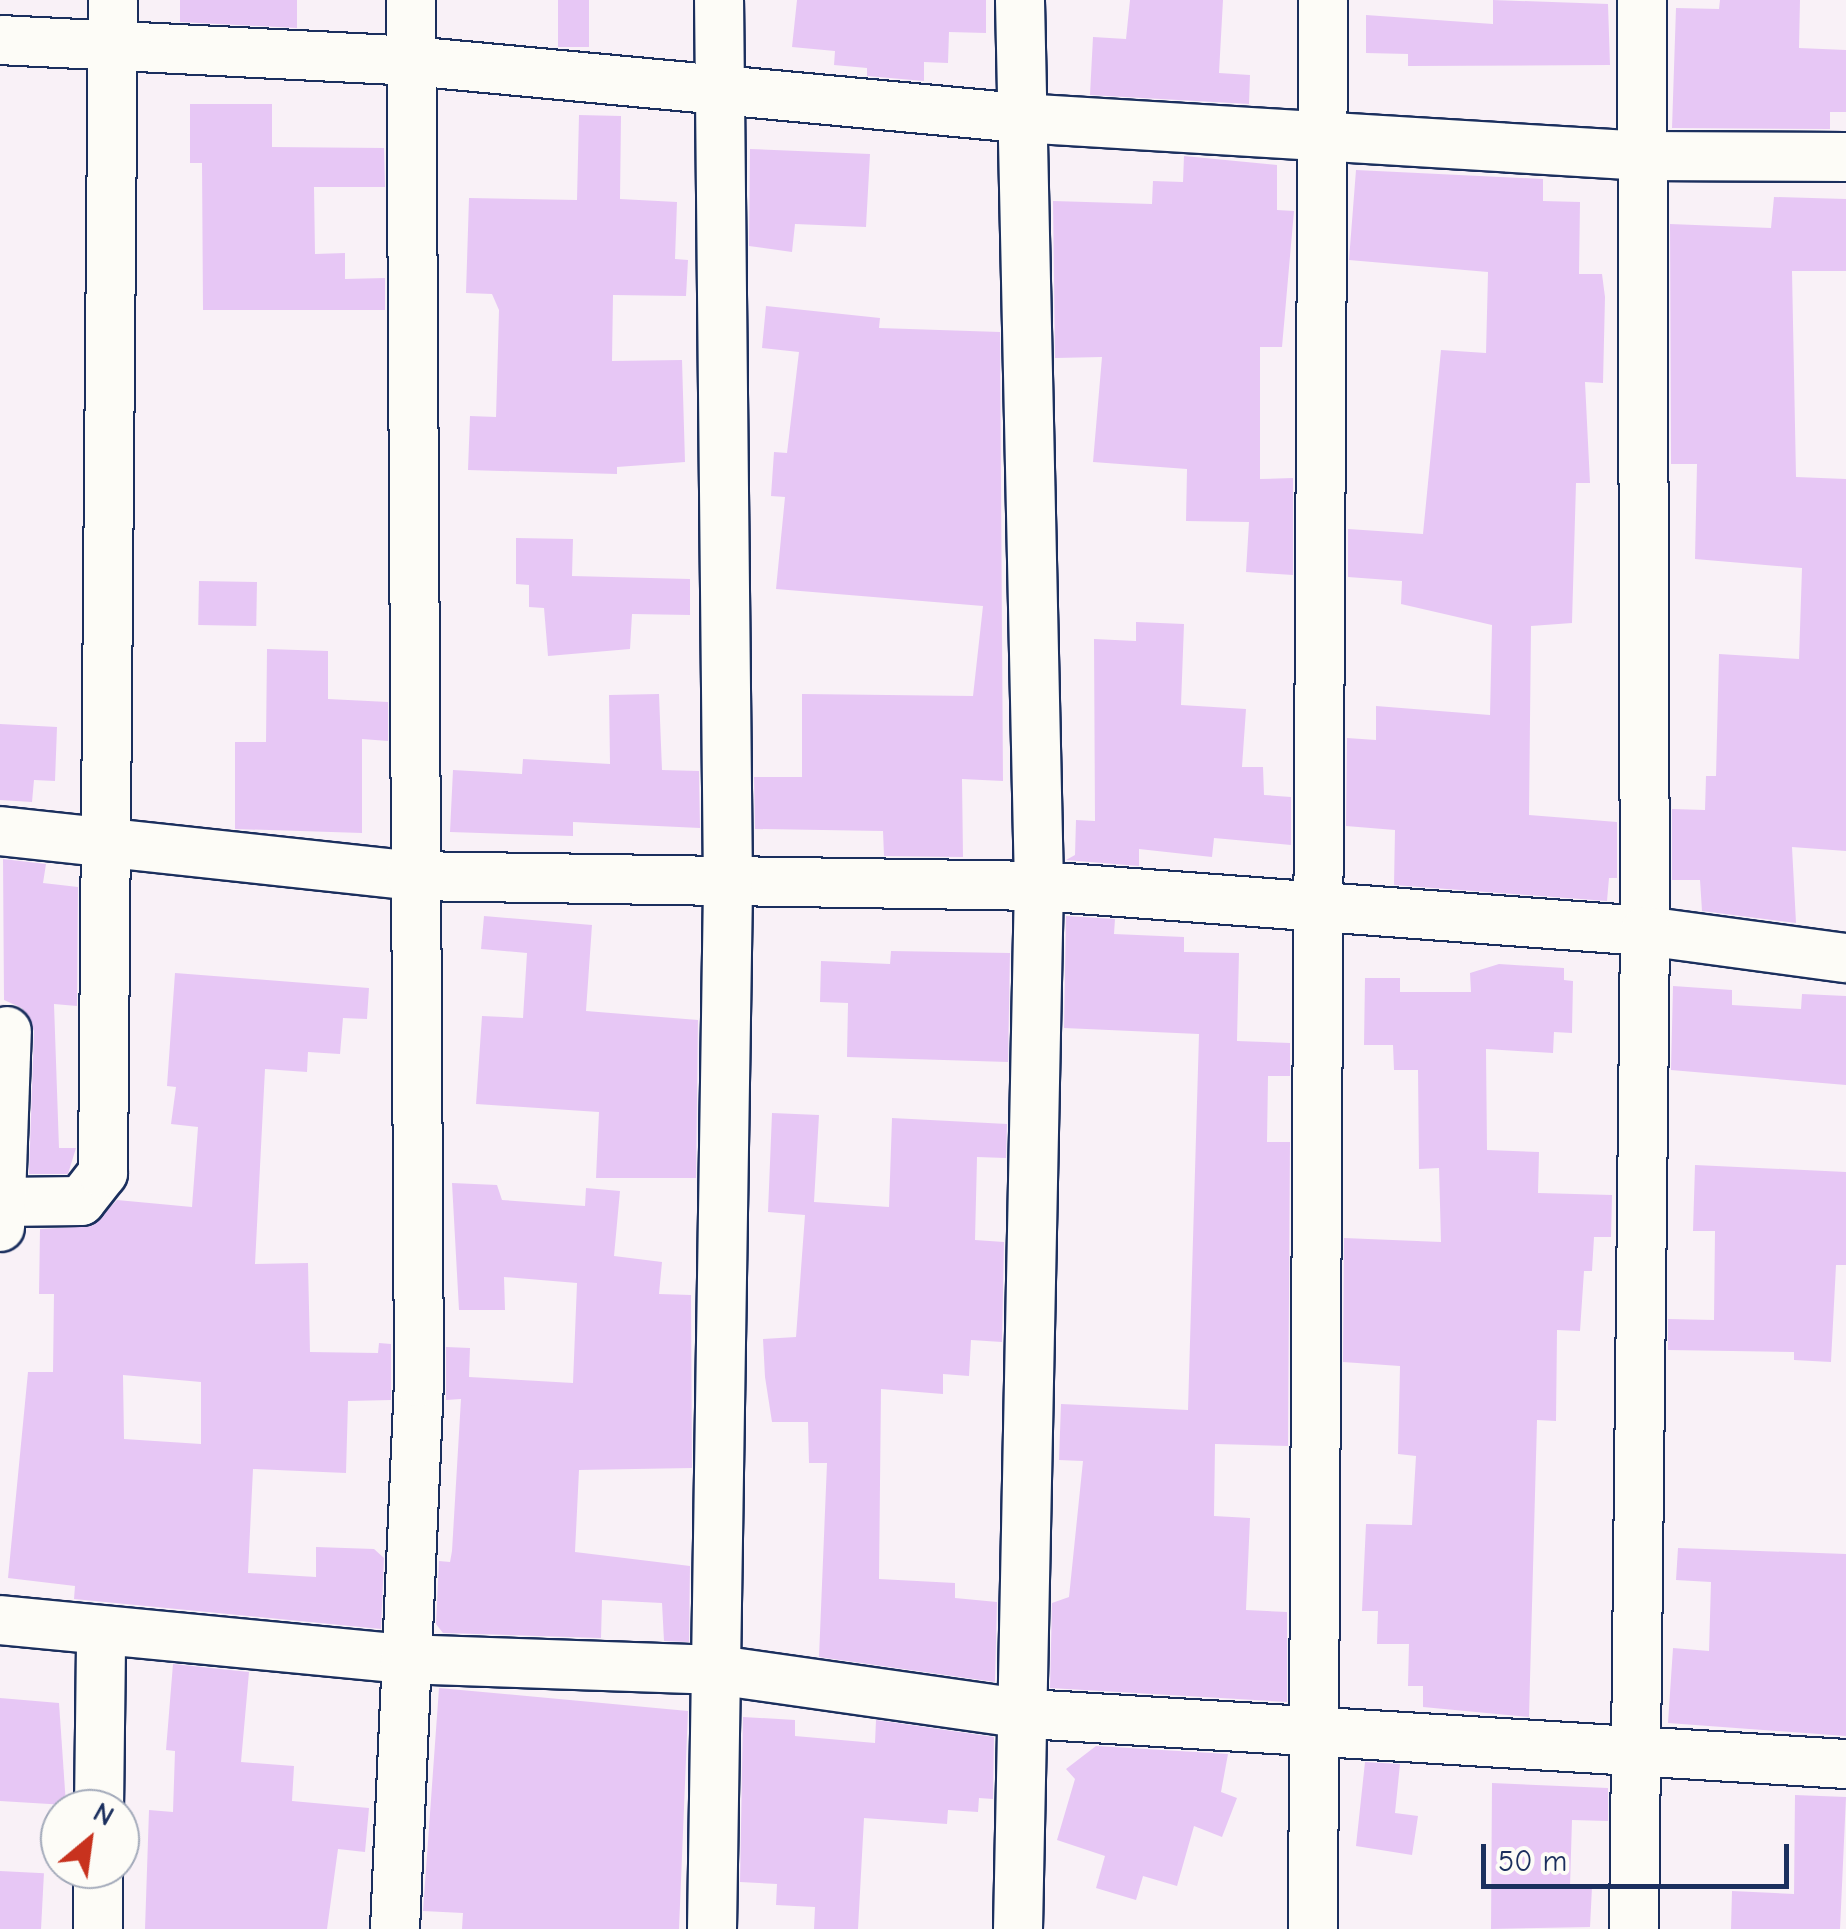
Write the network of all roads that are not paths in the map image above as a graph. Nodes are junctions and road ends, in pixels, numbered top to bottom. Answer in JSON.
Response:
{"nodes":[{"id":1,"x":113,"y":0,"type":"edge"},
{"id":2,"x":411,"y":0,"type":"edge"},
{"id":3,"x":719,"y":0,"type":"edge"},
{"id":4,"x":1020,"y":0,"type":"edge"},
{"id":5,"x":1324,"y":0,"type":"edge"},
{"id":6,"x":1642,"y":0,"type":"edge"},
{"id":7,"x":0,"y":40,"type":"edge"},
{"id":8,"x":115,"y":49,"type":"junction"},
{"id":9,"x":411,"y":61,"type":"junction"},
{"id":10,"x":718,"y":93,"type":"junction"},
{"id":11,"x":1020,"y":118,"type":"junction"},
{"id":12,"x":1324,"y":136,"type":"junction"},
{"id":13,"x":1645,"y":156,"type":"junction"},
{"id":14,"x":1846,"y":157,"type":"edge"},
{"id":15,"x":0,"y":831,"type":"edge"},
{"id":16,"x":108,"y":848,"type":"junction"},
{"id":17,"x":411,"y":876,"type":"junction"},
{"id":18,"x":728,"y":886,"type":"junction"},
{"id":19,"x":1039,"y":886,"type":"junction"},
{"id":20,"x":1324,"y":908,"type":"junction"},
{"id":21,"x":1646,"y":931,"type":"junction"},
{"id":22,"x":1846,"y":958,"type":"edge"},
{"id":23,"x":7,"y":1031,"type":"dead end"},
{"id":24,"x":1,"y":1202,"type":"edge"},
{"id":25,"x":0,"y":1226,"type":"edge"},
{"id":26,"x":0,"y":1620,"type":"edge"},
{"id":27,"x":101,"y":1633,"type":"junction"},
{"id":28,"x":405,"y":1660,"type":"junction"},
{"id":29,"x":718,"y":1670,"type":"junction"},
{"id":30,"x":1028,"y":1714,"type":"junction"},
{"id":31,"x":1316,"y":1726,"type":"junction"},
{"id":32,"x":1640,"y":1748,"type":"junction"},
{"id":33,"x":1846,"y":1764,"type":"edge"},
{"id":34,"x":99,"y":1789,"type":"edge"},
{"id":35,"x":98,"y":1889,"type":"edge"},
{"id":36,"x":98,"y":1929,"type":"edge"},
{"id":37,"x":395,"y":1929,"type":"edge"},
{"id":38,"x":712,"y":1929,"type":"edge"},
{"id":39,"x":1018,"y":1929,"type":"edge"},
{"id":40,"x":1312,"y":1929,"type":"edge"},
{"id":41,"x":1634,"y":1929,"type":"edge"}],
"edges":[{"from":1,"to":8,"type":"street"},
{"from":2,"to":9,"type":"street"},
{"from":3,"to":10,"type":"street"},
{"from":4,"to":11,"type":"street"},
{"from":5,"to":12,"type":"street"},
{"from":6,"to":13,"type":"street"},
{"from":7,"to":8,"type":"street"},
{"from":8,"to":9,"type":"street"},
{"from":8,"to":16,"type":"street"},
{"from":9,"to":10,"type":"street"},
{"from":9,"to":17,"type":"street"},
{"from":10,"to":11,"type":"street"},
{"from":10,"to":18,"type":"street"},
{"from":11,"to":12,"type":"street"},
{"from":11,"to":19,"type":"street"},
{"from":12,"to":13,"type":"street"},
{"from":12,"to":20,"type":"street"},
{"from":13,"to":14,"type":"street"},
{"from":13,"to":21,"type":"street"},
{"from":15,"to":16,"type":"street"},
{"from":16,"to":17,"type":"street"},
{"from":16,"to":24,"type":"street"},
{"from":17,"to":18,"type":"street"},
{"from":17,"to":28,"type":"street"},
{"from":18,"to":19,"type":"street"},
{"from":18,"to":29,"type":"street"},
{"from":19,"to":20,"type":"street"},
{"from":19,"to":30,"type":"street"},
{"from":20,"to":21,"type":"street"},
{"from":20,"to":31,"type":"street"},
{"from":21,"to":22,"type":"street"},
{"from":21,"to":32,"type":"street"},
{"from":23,"to":24,"type":"street"},
{"from":24,"to":25,"type":"street"},
{"from":26,"to":27,"type":"street"},
{"from":27,"to":28,"type":"street"},
{"from":27,"to":34,"type":"street"},
{"from":28,"to":29,"type":"street"},
{"from":28,"to":37,"type":"street"},
{"from":29,"to":30,"type":"street"},
{"from":29,"to":38,"type":"street"},
{"from":30,"to":31,"type":"street"},
{"from":30,"to":39,"type":"street"},
{"from":31,"to":32,"type":"street"},
{"from":31,"to":40,"type":"street"},
{"from":32,"to":33,"type":"street"},
{"from":32,"to":41,"type":"street"},
{"from":35,"to":36,"type":"street"}]}
